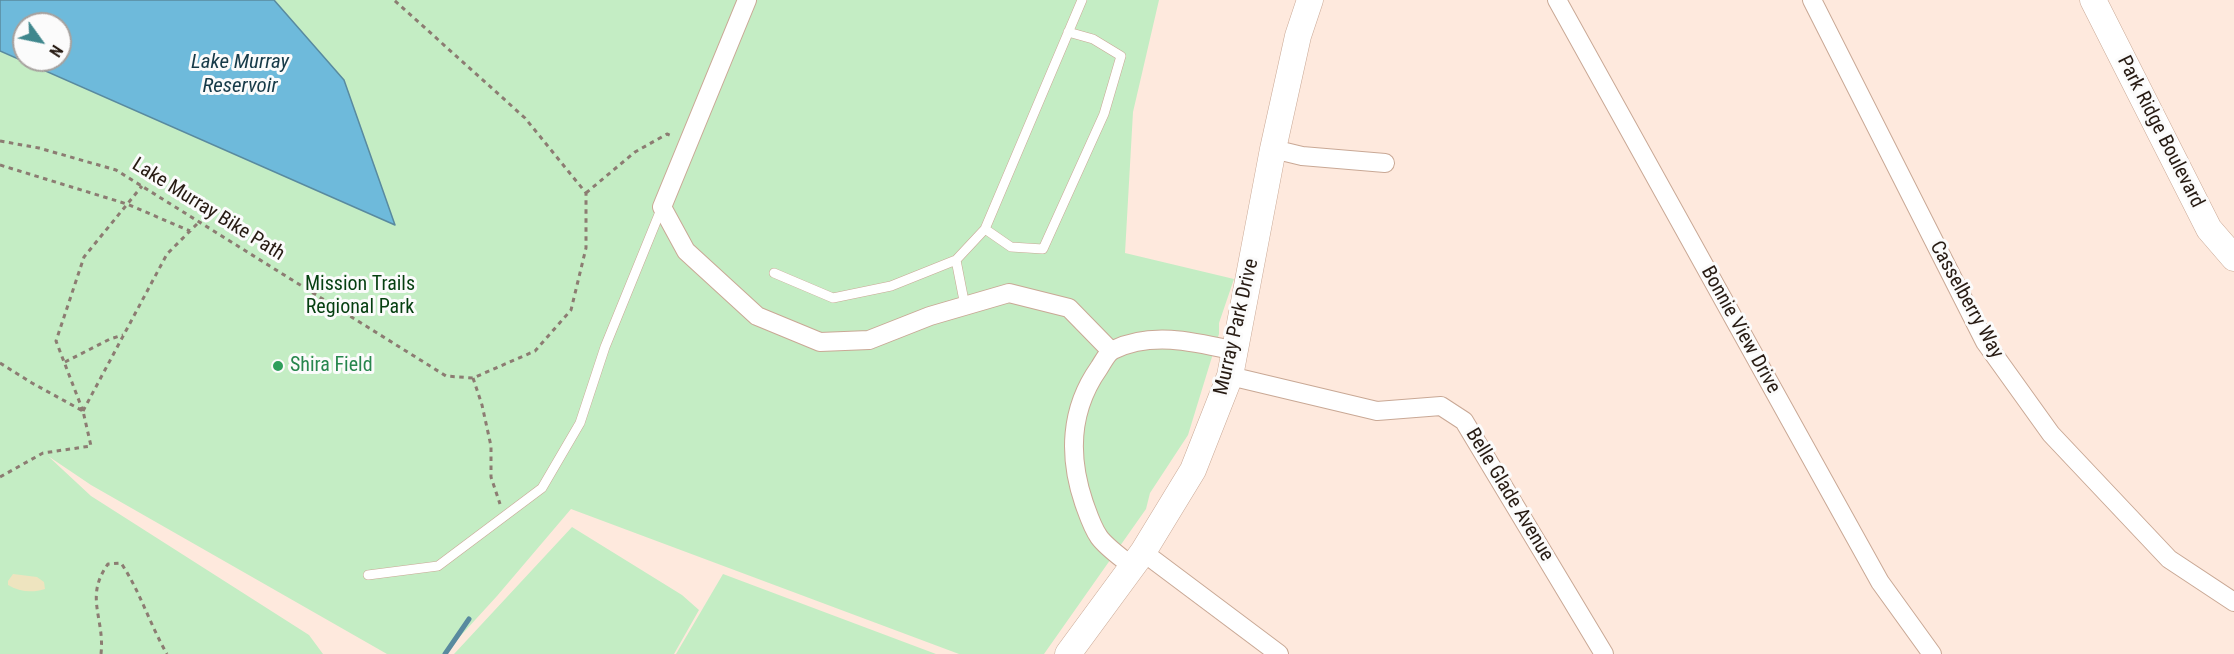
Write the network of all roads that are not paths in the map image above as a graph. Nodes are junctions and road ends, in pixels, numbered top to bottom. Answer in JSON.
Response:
{"nodes":[{"id":1,"x":747,"y":0,"type":"edge"},
{"id":2,"x":1082,"y":0,"type":"edge"},
{"id":3,"x":1310,"y":0,"type":"edge"},
{"id":4,"x":1557,"y":0,"type":"edge"},
{"id":5,"x":1812,"y":0,"type":"edge"},
{"id":6,"x":2093,"y":0,"type":"edge"},
{"id":7,"x":1068,"y":32,"type":"junction"},
{"id":8,"x":1273,"y":149,"type":"junction"},
{"id":9,"x":1385,"y":163,"type":"dead end"},
{"id":10,"x":662,"y":207,"type":"junction"},
{"id":11,"x":985,"y":229,"type":"junction"},
{"id":12,"x":2234,"y":258,"type":"edge"},
{"id":13,"x":956,"y":260,"type":"junction"},
{"id":14,"x":774,"y":273,"type":"dead end"},
{"id":15,"x":964,"y":306,"type":"junction"},
{"id":16,"x":1111,"y":351,"type":"junction"},
{"id":17,"x":1234,"y":351,"type":"junction"},
{"id":18,"x":1230,"y":376,"type":"junction"},
{"id":19,"x":1138,"y":560,"type":"junction"},
{"id":20,"x":369,"y":574,"type":"dead end"},
{"id":21,"x":2234,"y":602,"type":"edge"},
{"id":22,"x":1068,"y":654,"type":"edge"},
{"id":23,"x":1279,"y":654,"type":"edge"},
{"id":24,"x":1604,"y":654,"type":"edge"},
{"id":25,"x":1932,"y":654,"type":"edge"}],
"edges":[{"from":1,"to":10,"type":"street"},
{"from":2,"to":7,"type":"lane"},
{"from":3,"to":8,"type":"street","name":"Murray Park Drive"},
{"from":4,"to":25,"type":"street","name":"Bonnie View Drive"},
{"from":5,"to":21,"type":"street","name":"Casselberry Way"},
{"from":6,"to":12,"type":"street","name":"Park Ridge Boulevard"},
{"from":7,"to":11,"type":"lane"},
{"from":7,"to":11,"type":"lane"},
{"from":8,"to":9,"type":"street"},
{"from":8,"to":17,"type":"street","name":"Murray Park Drive"},
{"from":10,"to":15,"type":"street"},
{"from":10,"to":20,"type":"lane"},
{"from":11,"to":13,"type":"lane"},
{"from":13,"to":14,"type":"lane"},
{"from":13,"to":15,"type":"lane"},
{"from":15,"to":16,"type":"street"},
{"from":16,"to":17,"type":"street"},
{"from":16,"to":19,"type":"street"},
{"from":17,"to":18,"type":"street","name":"Murray Park Drive"},
{"from":18,"to":19,"type":"street","name":"Murray Park Drive"},
{"from":18,"to":24,"type":"street","name":"Belle Glade Avenue"},
{"from":19,"to":22,"type":"street","name":"Murray Park Drive"},
{"from":19,"to":23,"type":"street"}]}
